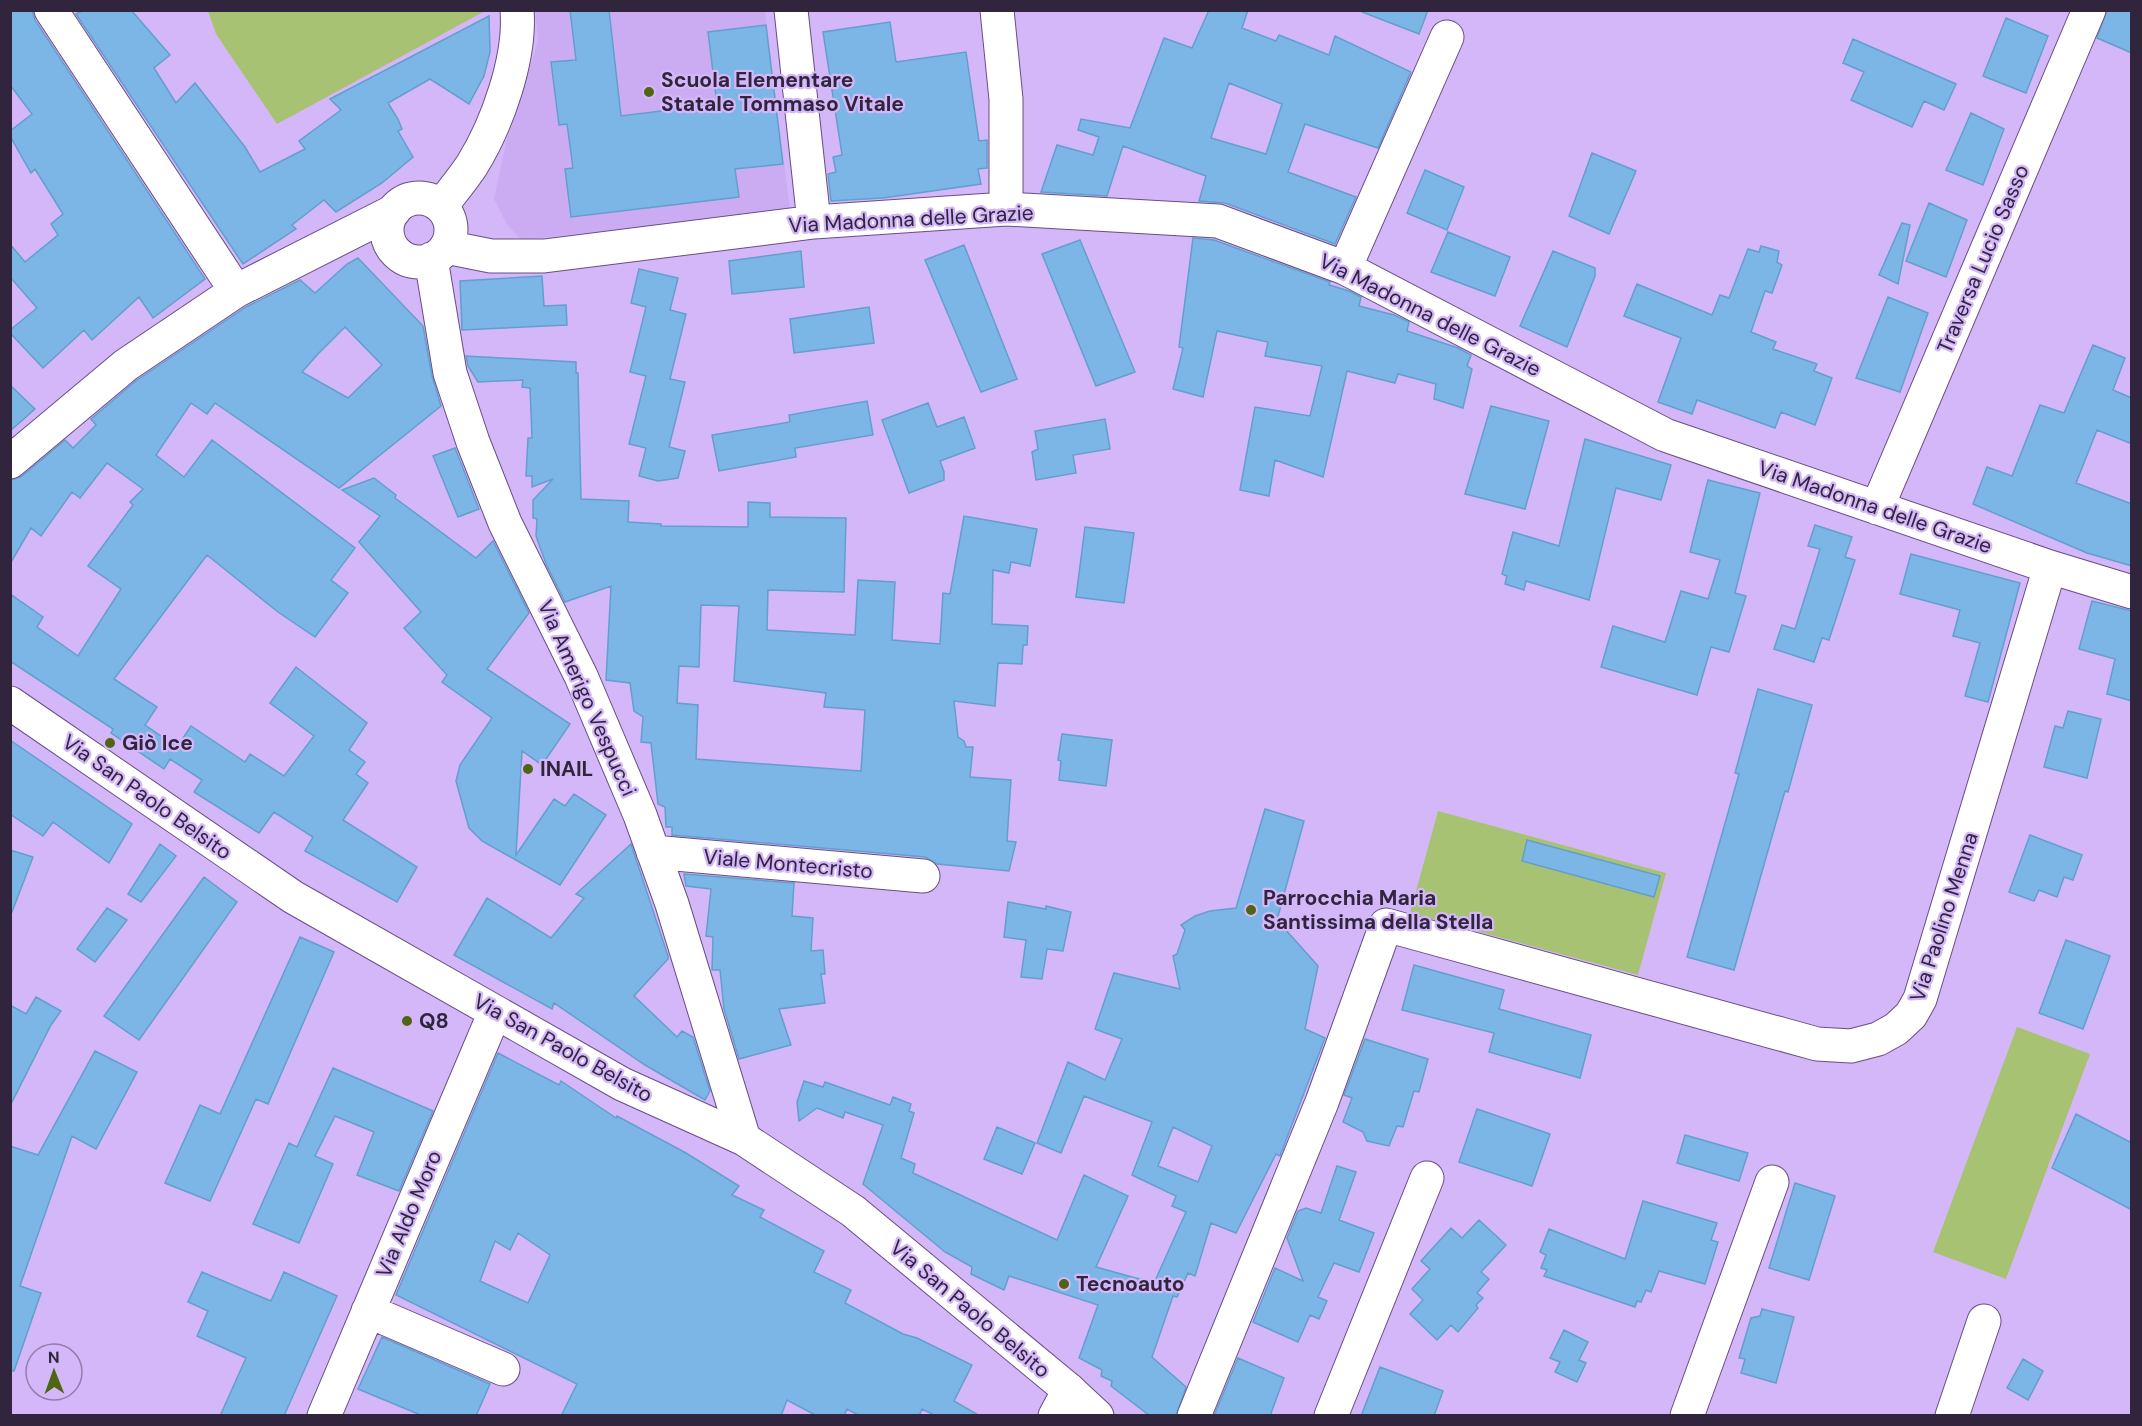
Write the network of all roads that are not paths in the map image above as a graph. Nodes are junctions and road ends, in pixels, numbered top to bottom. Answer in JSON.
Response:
{"nodes":[{"id":1,"x":51,"y":10,"type":"edge"},
{"id":2,"x":517,"y":10,"type":"edge"},
{"id":3,"x":791,"y":10,"type":"edge"},
{"id":4,"x":997,"y":10,"type":"edge"},
{"id":5,"x":2089,"y":10,"type":"edge"},
{"id":6,"x":1447,"y":37,"type":"dead end"},
{"id":7,"x":441,"y":206,"type":"junction"},
{"id":8,"x":1006,"y":208,"type":"junction"},
{"id":9,"x":394,"y":211,"type":"junction"},
{"id":10,"x":814,"y":222,"type":"junction"},
{"id":11,"x":439,"y":253,"type":"junction"},
{"id":12,"x":1345,"y":268,"type":"junction"},
{"id":13,"x":236,"y":291,"type":"junction"},
{"id":14,"x":10,"y":462,"type":"edge"},
{"id":15,"x":1877,"y":508,"type":"junction"},
{"id":16,"x":2050,"y":567,"type":"junction"},
{"id":17,"x":2132,"y":592,"type":"edge"},
{"id":18,"x":10,"y":702,"type":"edge"},
{"id":19,"x":653,"y":852,"type":"junction"},
{"id":20,"x":922,"y":876,"type":"dead end"},
{"id":21,"x":495,"y":1012,"type":"junction"},
{"id":22,"x":744,"y":1139,"type":"junction"},
{"id":23,"x":1427,"y":1179,"type":"dead end"},
{"id":24,"x":1772,"y":1182,"type":"dead end"},
{"id":25,"x":368,"y":1311,"type":"junction"},
{"id":26,"x":1984,"y":1321,"type":"dead end"},
{"id":27,"x":502,"y":1369,"type":"dead end"},
{"id":28,"x":1062,"y":1403,"type":"edge"},
{"id":29,"x":324,"y":1416,"type":"edge"},
{"id":30,"x":1097,"y":1416,"type":"edge"},
{"id":31,"x":1194,"y":1416,"type":"edge"},
{"id":32,"x":1331,"y":1416,"type":"edge"},
{"id":33,"x":1687,"y":1416,"type":"edge"},
{"id":34,"x":1952,"y":1416,"type":"edge"}],
"edges":[{"from":1,"to":13,"type":"street"},
{"from":2,"to":7,"type":"street"},
{"from":3,"to":10,"type":"street"},
{"from":4,"to":8,"type":"street"},
{"from":5,"to":15,"type":"street","name":"Traversa Lucio Sasso"},
{"from":6,"to":12,"type":"street"},
{"from":7,"to":9,"type":"street"},
{"from":7,"to":11,"type":"street"},
{"from":8,"to":10,"type":"street","name":"Via Madonna delle Grazie"},
{"from":8,"to":12,"type":"street","name":"Via Madonna delle Grazie"},
{"from":9,"to":11,"type":"street"},
{"from":9,"to":13,"type":"street"},
{"from":10,"to":11,"type":"street","name":"Via Madonna delle Grazie"},
{"from":11,"to":19,"type":"street","name":"Via Amerigo Vespucci"},
{"from":12,"to":15,"type":"street","name":"Via Madonna delle Grazie"},
{"from":13,"to":14,"type":"street"},
{"from":15,"to":16,"type":"street","name":"Via Madonna delle Grazie"},
{"from":16,"to":17,"type":"street","name":"Via Madonna delle Grazie"},
{"from":16,"to":31,"type":"street","name":"Via Paolino Menna"},
{"from":18,"to":21,"type":"street","name":"Via San Paolo Belsito"},
{"from":19,"to":20,"type":"street","name":"Viale Montecristo"},
{"from":19,"to":22,"type":"street","name":"Via Amerigo Vespucci"},
{"from":21,"to":22,"type":"street","name":"Via San Paolo Belsito"},
{"from":21,"to":25,"type":"street","name":"Via Aldo Moro"},
{"from":22,"to":28,"type":"street","name":"Via San Paolo Belsito"},
{"from":23,"to":32,"type":"street"},
{"from":24,"to":33,"type":"street"},
{"from":25,"to":27,"type":"street"},
{"from":25,"to":29,"type":"street","name":"Via Aldo Moro"},
{"from":26,"to":34,"type":"street"},
{"from":28,"to":30,"type":"street","name":"Via San Paolo Belsito"}]}
